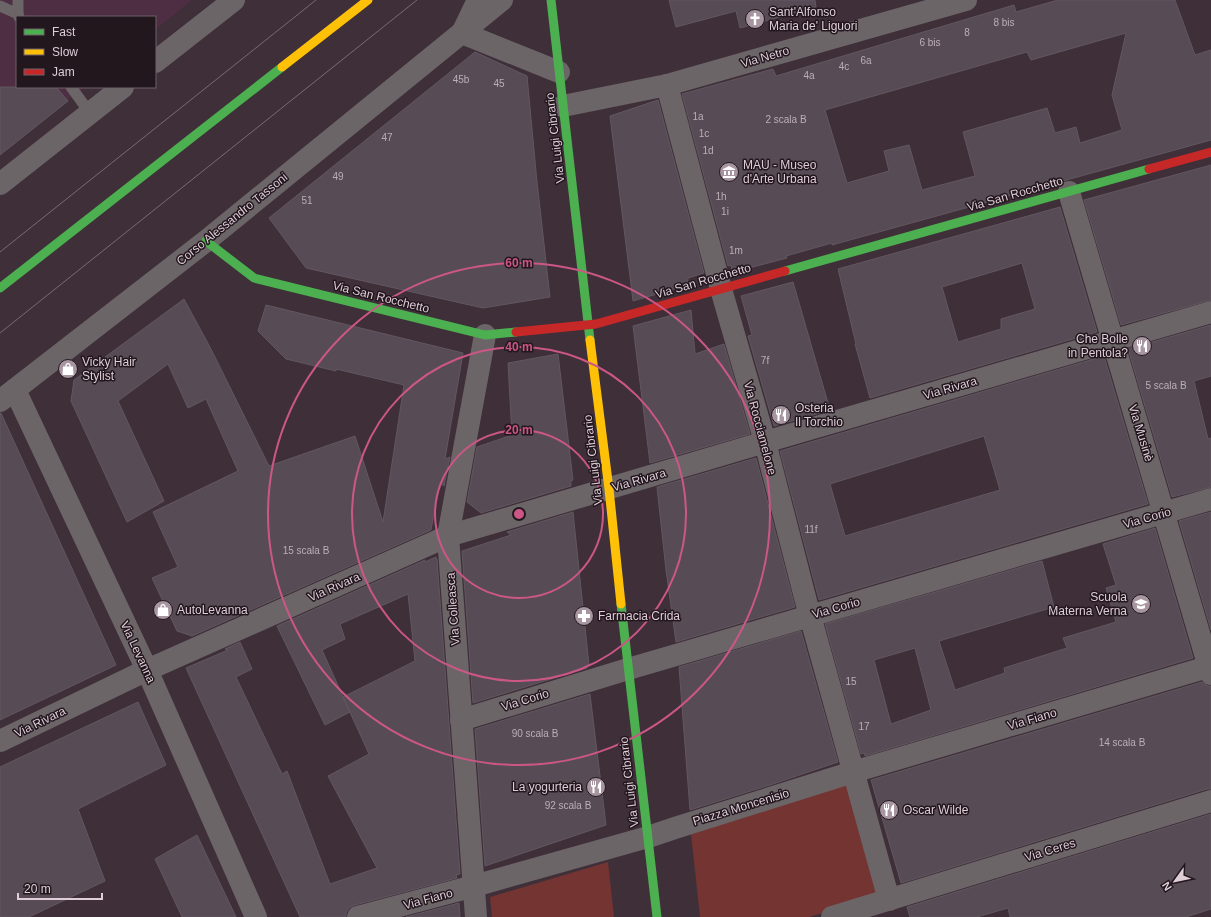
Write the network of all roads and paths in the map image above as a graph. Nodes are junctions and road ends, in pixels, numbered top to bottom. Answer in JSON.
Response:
{"nodes":[{"id":1,"x":18,"y":0,"type":"edge"},
{"id":2,"x":234,"y":0,"type":"edge"},
{"id":3,"x":368,"y":0,"type":"edge"},
{"id":4,"x":478,"y":0,"type":"edge"},
{"id":5,"x":502,"y":0,"type":"edge"},
{"id":6,"x":551,"y":0,"type":"edge"},
{"id":7,"x":966,"y":0,"type":"edge"},
{"id":8,"x":0,"y":6,"type":"edge"},
{"id":9,"x":18,"y":16,"type":"edge"},
{"id":10,"x":462,"y":33,"type":"junction"},
{"id":11,"x":156,"y":61,"type":"edge"},
{"id":12,"x":559,"y":72,"type":"junction"},
{"id":13,"x":667,"y":85,"type":"junction"},
{"id":14,"x":72,"y":88,"type":"edge"},
{"id":15,"x":122,"y":88,"type":"edge"},
{"id":16,"x":564,"y":106,"type":"junction"},
{"id":17,"x":90,"y":113,"type":"junction"},
{"id":18,"x":1211,"y":152,"type":"edge"},
{"id":19,"x":0,"y":184,"type":"edge"},
{"id":20,"x":1069,"y":192,"type":"junction"},
{"id":21,"x":206,"y":241,"type":"junction"},
{"id":22,"x":0,"y":288,"type":"edge"},
{"id":23,"x":721,"y":289,"type":"junction"},
{"id":24,"x":1211,"y":312,"type":"edge"},
{"id":25,"x":588,"y":325,"type":"junction"},
{"id":26,"x":485,"y":335,"type":"junction"},
{"id":27,"x":1113,"y":341,"type":"junction"},
{"id":28,"x":8,"y":396,"type":"edge"},
{"id":29,"x":765,"y":442,"type":"junction"},
{"id":30,"x":609,"y":489,"type":"junction"},
{"id":31,"x":1211,"y":499,"type":"edge"},
{"id":32,"x":1165,"y":513,"type":"junction"},
{"id":33,"x":448,"y":536,"type":"junction"},
{"id":34,"x":810,"y":616,"type":"junction"},
{"id":35,"x":628,"y":669,"type":"junction"},
{"id":36,"x":1210,"y":669,"type":"edge"},
{"id":37,"x":147,"y":670,"type":"junction"},
{"id":38,"x":461,"y":720,"type":"junction"},
{"id":39,"x":0,"y":741,"type":"edge"},
{"id":40,"x":853,"y":772,"type":"junction"},
{"id":41,"x":1211,"y":801,"type":"edge"},
{"id":42,"x":648,"y":837,"type":"junction"},
{"id":43,"x":474,"y":886,"type":"junction"},
{"id":44,"x":889,"y":900,"type":"junction"},
{"id":45,"x":256,"y":917,"type":"edge"},
{"id":46,"x":358,"y":917,"type":"edge"},
{"id":47,"x":476,"y":917,"type":"edge"},
{"id":48,"x":657,"y":917,"type":"edge"},
{"id":49,"x":832,"y":917,"type":"edge"}],
"edges":[{"from":1,"to":9,"type":"lane"},
{"from":2,"to":11,"type":"street"},
{"from":3,"to":22,"type":"street"},
{"from":4,"to":10,"type":"street"},
{"from":5,"to":10,"type":"street","name":"Corso Alessandro Tassoni"},
{"from":6,"to":12,"type":"street","name":"Via Luigi Cibrario"},
{"from":7,"to":13,"type":"street","name":"Via Netro"},
{"from":8,"to":9,"type":"lane"},
{"from":10,"to":12,"type":"street"},
{"from":10,"to":21,"type":"street","name":"Corso Alessandro Tassoni"},
{"from":12,"to":16,"type":"street","name":"Via Luigi Cibrario"},
{"from":13,"to":16,"type":"street","name":"Via Netro"},
{"from":13,"to":23,"type":"street","name":"Via Rocciamelone"},
{"from":14,"to":17,"type":"lane"},
{"from":15,"to":17,"type":"street"},
{"from":16,"to":25,"type":"street","name":"Via Luigi Cibrario"},
{"from":17,"to":19,"type":"street"},
{"from":18,"to":20,"type":"street","name":"Via San Rocchetto"},
{"from":20,"to":23,"type":"street","name":"Via San Rocchetto"},
{"from":20,"to":27,"type":"street","name":"Via Musinè"},
{"from":21,"to":26,"type":"street","name":"Via San Rocchetto"},
{"from":21,"to":28,"type":"street","name":"Corso Alessandro Tassoni"},
{"from":23,"to":25,"type":"street","name":"Via San Rocchetto"},
{"from":23,"to":29,"type":"street","name":"Via Rocciamelone"},
{"from":24,"to":27,"type":"street","name":"Via Rivara"},
{"from":25,"to":26,"type":"street","name":"Via San Rocchetto"},
{"from":25,"to":30,"type":"street","name":"Via Luigi Cibrario"},
{"from":26,"to":33,"type":"street","name":"Via Colleasca"},
{"from":27,"to":29,"type":"street","name":"Via Rivara"},
{"from":27,"to":32,"type":"street","name":"Via Musinè"},
{"from":28,"to":37,"type":"street","name":"Via Levanna"},
{"from":29,"to":30,"type":"street","name":"Via Rivara"},
{"from":29,"to":34,"type":"street","name":"Via Rocciamelone"},
{"from":30,"to":33,"type":"street","name":"Via Rivara"},
{"from":30,"to":35,"type":"street","name":"Via Luigi Cibrario"},
{"from":31,"to":32,"type":"street","name":"Via Corio"},
{"from":32,"to":34,"type":"street","name":"Via Corio"},
{"from":32,"to":36,"type":"street","name":"Via Musinè"},
{"from":33,"to":37,"type":"street","name":"Via Rivara"},
{"from":33,"to":38,"type":"street","name":"Via Colleasca"},
{"from":34,"to":35,"type":"street","name":"Via Corio"},
{"from":34,"to":40,"type":"street","name":"Via Rocciamelone"},
{"from":35,"to":38,"type":"street","name":"Via Corio"},
{"from":35,"to":42,"type":"street","name":"Via Luigi Cibrario"},
{"from":36,"to":40,"type":"street","name":"Via Fiano"},
{"from":37,"to":39,"type":"street","name":"Via Rivara"},
{"from":37,"to":45,"type":"street","name":"Via Levanna"},
{"from":38,"to":43,"type":"street","name":"Via Colleasca"},
{"from":40,"to":42,"type":"street","name":"Piazza Moncenisio"},
{"from":40,"to":44,"type":"street"},
{"from":41,"to":44,"type":"street","name":"Via Ceres"},
{"from":42,"to":43,"type":"street","name":"Piazza Moncenisio"},
{"from":42,"to":48,"type":"street","name":"Via Luigi Cibrario"},
{"from":43,"to":46,"type":"street","name":"Via Fiano"},
{"from":43,"to":47,"type":"street"},
{"from":44,"to":49,"type":"street"}]}
